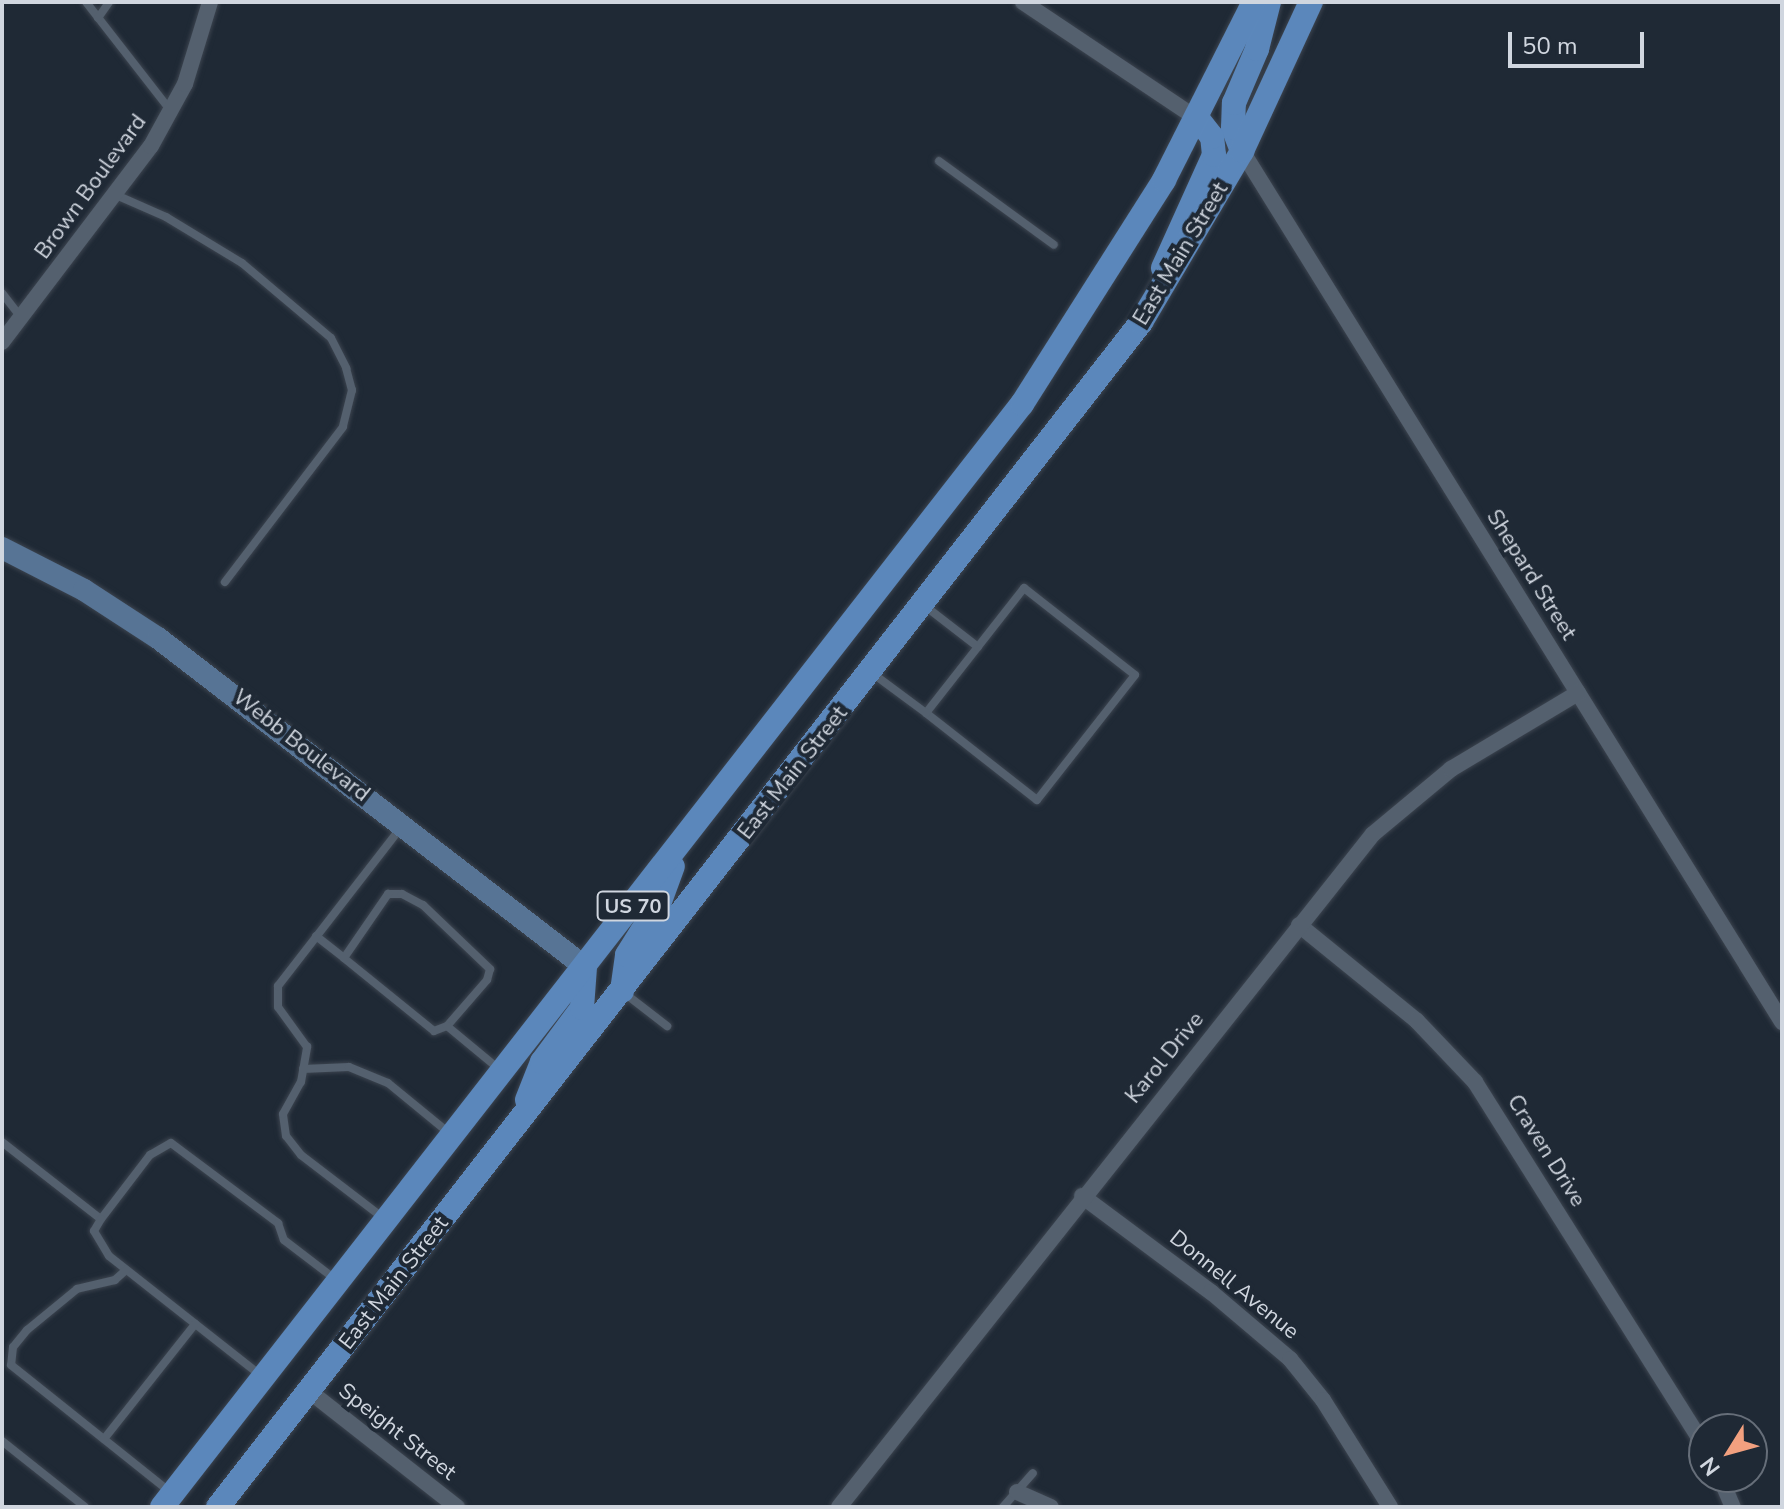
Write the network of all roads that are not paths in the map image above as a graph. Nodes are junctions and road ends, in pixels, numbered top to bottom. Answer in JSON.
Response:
{"nodes":[{"id":1,"x":86,"y":2,"type":"edge"},
{"id":2,"x":109,"y":2,"type":"edge"},
{"id":3,"x":210,"y":2,"type":"edge"},
{"id":4,"x":1023,"y":2,"type":"edge"},
{"id":5,"x":1254,"y":2,"type":"edge"},
{"id":6,"x":1269,"y":2,"type":"edge"},
{"id":7,"x":1311,"y":2,"type":"edge"},
{"id":8,"x":98,"y":18,"type":"junction"},
{"id":9,"x":172,"y":111,"type":"junction"},
{"id":10,"x":1198,"y":119,"type":"junction"},
{"id":11,"x":1242,"y":151,"type":"junction"},
{"id":12,"x":939,"y":161,"type":"dead end"},
{"id":13,"x":116,"y":195,"type":"junction"},
{"id":14,"x":1054,"y":245,"type":"dead end"},
{"id":15,"x":2,"y":293,"type":"edge"},
{"id":16,"x":21,"y":317,"type":"junction"},
{"id":17,"x":1141,"y":322,"type":"junction"},
{"id":18,"x":2,"y":342,"type":"edge"},
{"id":19,"x":950,"y":500,"type":"junction"},
{"id":20,"x":986,"y":526,"type":"junction"},
{"id":21,"x":2,"y":548,"type":"edge"},
{"id":22,"x":225,"y":582,"type":"dead end"},
{"id":23,"x":924,"y":605,"type":"junction"},
{"id":24,"x":978,"y":647,"type":"junction"},
{"id":25,"x":871,"y":672,"type":"junction"},
{"id":26,"x":1578,"y":693,"type":"junction"},
{"id":27,"x":926,"y":713,"type":"junction"},
{"id":28,"x":403,"y":825,"type":"junction"},
{"id":29,"x":681,"y":845,"type":"junction"},
{"id":30,"x":1299,"y":925,"type":"junction"},
{"id":31,"x":316,"y":936,"type":"junction"},
{"id":32,"x":344,"y":958,"type":"junction"},
{"id":33,"x":585,"y":967,"type":"junction"},
{"id":34,"x":622,"y":991,"type":"junction"},
{"id":35,"x":1782,"y":1022,"type":"edge"},
{"id":36,"x":447,"y":1026,"type":"junction"},
{"id":37,"x":667,"y":1026,"type":"dead end"},
{"id":38,"x":303,"y":1069,"type":"junction"},
{"id":39,"x":503,"y":1072,"type":"junction"},
{"id":40,"x":514,"y":1129,"type":"junction"},
{"id":41,"x":453,"y":1136,"type":"junction"},
{"id":42,"x":2,"y":1142,"type":"edge"},
{"id":43,"x":1082,"y":1196,"type":"junction"},
{"id":44,"x":101,"y":1219,"type":"junction"},
{"id":45,"x":387,"y":1221,"type":"junction"},
{"id":46,"x":126,"y":1270,"type":"junction"},
{"id":47,"x":339,"y":1282,"type":"junction"},
{"id":48,"x":195,"y":1324,"type":"junction"},
{"id":49,"x":264,"y":1378,"type":"junction"},
{"id":50,"x":309,"y":1391,"type":"junction"},
{"id":51,"x":1688,"y":1420,"type":"edge"},
{"id":52,"x":104,"y":1439,"type":"junction"},
{"id":53,"x":2,"y":1441,"type":"edge"},
{"id":54,"x":1033,"y":1473,"type":"dead end"},
{"id":55,"x":1017,"y":1492,"type":"junction"},
{"id":56,"x":168,"y":1500,"type":"edge"},
{"id":57,"x":76,"y":1504,"type":"edge"},
{"id":58,"x":218,"y":1507,"type":"edge"},
{"id":59,"x":457,"y":1507,"type":"edge"},
{"id":60,"x":839,"y":1507,"type":"edge"},
{"id":61,"x":1003,"y":1507,"type":"edge"},
{"id":62,"x":1051,"y":1507,"type":"edge"},
{"id":63,"x":1390,"y":1507,"type":"edge"}],
"edges":[{"from":1,"to":8,"type":"lane"},
{"from":2,"to":8,"type":"lane"},
{"from":3,"to":9,"type":"street","name":"Brown Boulevard"},
{"from":4,"to":10,"type":"street"},
{"from":5,"to":10,"type":"main road","name":"East Main Street"},
{"from":6,"to":11,"type":"main road"},
{"from":7,"to":11,"type":"main road","name":"East Main Street"},
{"from":8,"to":9,"type":"lane"},
{"from":9,"to":13,"type":"street","name":"Brown Boulevard"},
{"from":10,"to":17,"type":"main road"},
{"from":10,"to":19,"type":"main road","name":"East Main Street"},
{"from":11,"to":17,"type":"main road","name":"East Main Street"},
{"from":11,"to":26,"type":"street","name":"Shepard Street"},
{"from":12,"to":14,"type":"lane"},
{"from":13,"to":16,"type":"street","name":"Brown Boulevard"},
{"from":13,"to":22,"type":"lane"},
{"from":15,"to":16,"type":"lane"},
{"from":16,"to":18,"type":"street","name":"Brown Boulevard"},
{"from":17,"to":20,"type":"main road","name":"East Main Street"},
{"from":19,"to":20,"type":"main road"},
{"from":19,"to":29,"type":"main road","name":"East Main Street"},
{"from":20,"to":23,"type":"main road","name":"East Main Street"},
{"from":21,"to":28,"type":"street","name":"Webb Boulevard"},
{"from":23,"to":24,"type":"lane"},
{"from":23,"to":25,"type":"main road","name":"East Main Street"},
{"from":24,"to":27,"type":"lane"},
{"from":24,"to":27,"type":"lane"},
{"from":25,"to":27,"type":"lane"},
{"from":25,"to":34,"type":"main road","name":"East Main Street"},
{"from":26,"to":30,"type":"street","name":"Karol Drive"},
{"from":26,"to":35,"type":"street","name":"Shepard Street"},
{"from":28,"to":31,"type":"lane"},
{"from":28,"to":33,"type":"street","name":"Webb Boulevard"},
{"from":29,"to":33,"type":"main road","name":"East Main Street","number":"US 70"},
{"from":29,"to":34,"type":"main road"},
{"from":30,"to":43,"type":"street","name":"Karol Drive"},
{"from":30,"to":51,"type":"street","name":"Craven Drive"},
{"from":31,"to":32,"type":"lane"},
{"from":31,"to":38,"type":"lane"},
{"from":32,"to":36,"type":"lane"},
{"from":32,"to":36,"type":"lane"},
{"from":33,"to":39,"type":"main road","name":"East Main Street"},
{"from":33,"to":40,"type":"main road"},
{"from":34,"to":37,"type":"lane"},
{"from":34,"to":40,"type":"main road","name":"East Main Street"},
{"from":36,"to":39,"type":"lane"},
{"from":38,"to":41,"type":"lane"},
{"from":38,"to":45,"type":"lane"},
{"from":39,"to":41,"type":"main road","name":"East Main Street"},
{"from":40,"to":50,"type":"main road","name":"East Main Street"},
{"from":41,"to":45,"type":"main road","name":"East Main Street"},
{"from":42,"to":44,"type":"lane"},
{"from":43,"to":60,"type":"street","name":"Karol Drive"},
{"from":43,"to":63,"type":"street","name":"Donnell Avenue"},
{"from":44,"to":46,"type":"lane"},
{"from":44,"to":47,"type":"lane"},
{"from":45,"to":47,"type":"main road","name":"East Main Street"},
{"from":46,"to":48,"type":"lane"},
{"from":46,"to":52,"type":"lane"},
{"from":47,"to":49,"type":"main road","name":"East Main Street"},
{"from":48,"to":49,"type":"lane"},
{"from":48,"to":52,"type":"lane"},
{"from":49,"to":56,"type":"main road","name":"East Main Street"},
{"from":50,"to":58,"type":"main road","name":"East Main Street"},
{"from":50,"to":59,"type":"street","name":"Speight Street"},
{"from":52,"to":56,"type":"lane"},
{"from":53,"to":57,"type":"lane"},
{"from":54,"to":55,"type":"lane"},
{"from":55,"to":61,"type":"lane"},
{"from":55,"to":62,"type":"street"}]}
